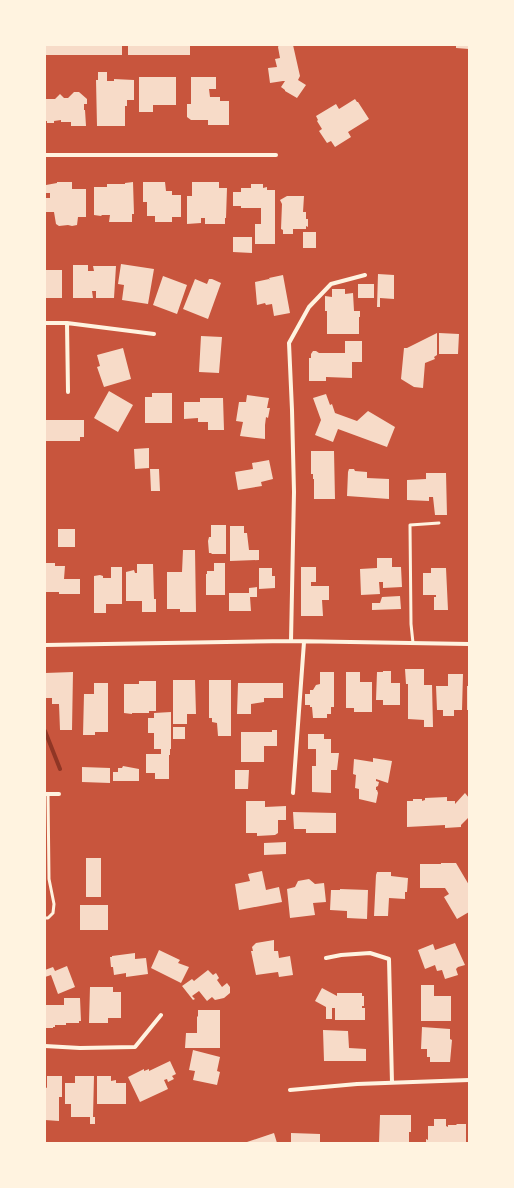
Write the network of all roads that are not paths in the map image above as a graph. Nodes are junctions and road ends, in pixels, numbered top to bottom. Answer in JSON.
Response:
{"nodes":[{"id":1,"x":45,"y":155,"type":"edge"},
{"id":2,"x":276,"y":155,"type":"dead end"},
{"id":3,"x":365,"y":275,"type":"dead end"},
{"id":4,"x":45,"y":323,"type":"edge"},
{"id":5,"x":67,"y":323,"type":"junction"},
{"id":6,"x":154,"y":334,"type":"dead end"},
{"id":7,"x":68,"y":392,"type":"dead end"},
{"id":8,"x":439,"y":524,"type":"dead end"},
{"id":9,"x":291,"y":642,"type":"junction"},
{"id":10,"x":304,"y":642,"type":"junction"},
{"id":11,"x":413,"y":643,"type":"junction"},
{"id":12,"x":469,"y":644,"type":"edge"},
{"id":13,"x":45,"y":645,"type":"edge"},
{"id":14,"x":293,"y":793,"type":"dead end"},
{"id":15,"x":46,"y":794,"type":"edge"},
{"id":16,"x":59,"y":794,"type":"dead end"},
{"id":17,"x":45,"y":918,"type":"edge"},
{"id":18,"x":326,"y":958,"type":"dead end"},
{"id":19,"x":161,"y":1015,"type":"dead end"},
{"id":20,"x":45,"y":1046,"type":"edge"},
{"id":21,"x":469,"y":1080,"type":"edge"},
{"id":22,"x":392,"y":1083,"type":"junction"},
{"id":23,"x":290,"y":1090,"type":"dead end"}],
"edges":[{"from":1,"to":2,"type":"street"},
{"from":3,"to":9,"type":"street"},
{"from":4,"to":5,"type":"street"},
{"from":5,"to":6,"type":"street"},
{"from":5,"to":7,"type":"street"},
{"from":8,"to":11,"type":"lane"},
{"from":9,"to":10,"type":"street"},
{"from":9,"to":13,"type":"street"},
{"from":10,"to":11,"type":"street"},
{"from":10,"to":14,"type":"street"},
{"from":11,"to":12,"type":"street"},
{"from":15,"to":16,"type":"street"},
{"from":15,"to":17,"type":"lane"},
{"from":18,"to":22,"type":"street"},
{"from":19,"to":20,"type":"street"},
{"from":21,"to":22,"type":"street"},
{"from":22,"to":23,"type":"street"}]}
